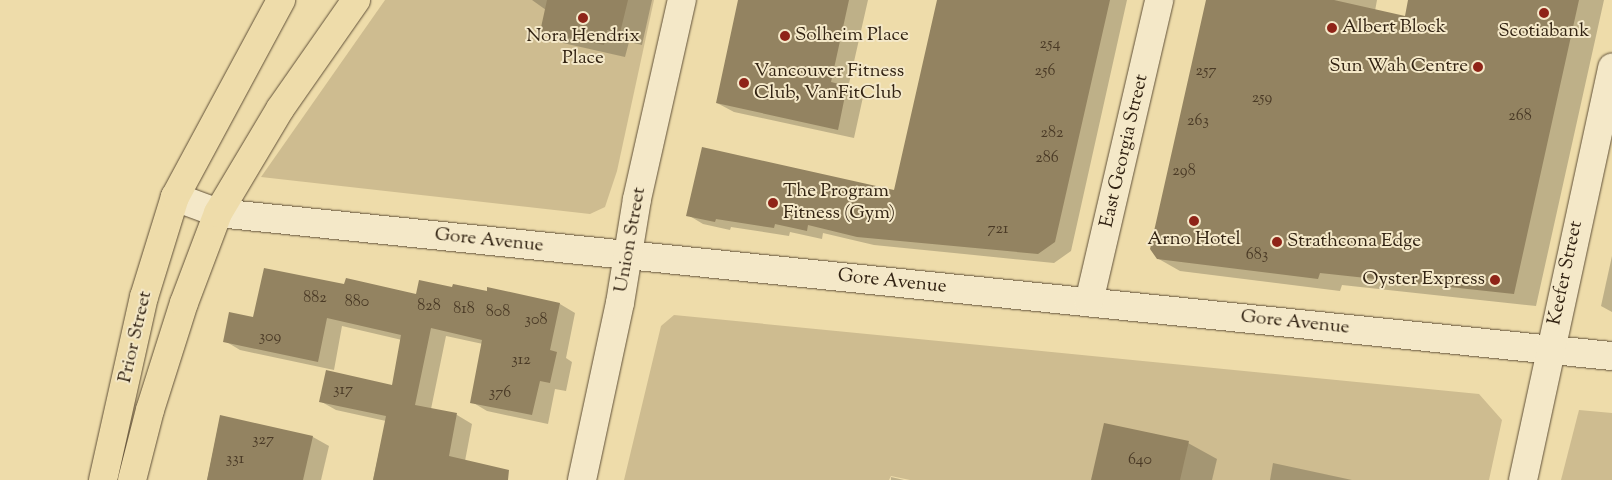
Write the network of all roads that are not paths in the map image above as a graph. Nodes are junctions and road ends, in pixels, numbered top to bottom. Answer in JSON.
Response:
{"nodes":[{"id":1,"x":281,"y":0,"type":"edge"},
{"id":2,"x":356,"y":0,"type":"edge"},
{"id":3,"x":682,"y":0,"type":"edge"},
{"id":4,"x":1160,"y":0,"type":"edge"},
{"id":5,"x":1612,"y":67,"type":"edge"},
{"id":6,"x":175,"y":197,"type":"junction"},
{"id":7,"x":218,"y":213,"type":"junction"},
{"id":8,"x":628,"y":256,"type":"junction"},
{"id":9,"x":1089,"y":302,"type":"junction"},
{"id":10,"x":1551,"y":350,"type":"junction"},
{"id":11,"x":1612,"y":356,"type":"edge"},
{"id":12,"x":103,"y":480,"type":"edge"},
{"id":13,"x":132,"y":480,"type":"edge"},
{"id":14,"x":582,"y":480,"type":"edge"},
{"id":15,"x":1523,"y":480,"type":"edge"}],
"edges":[{"from":1,"to":6,"type":"main road","name":"Prior Street"},
{"from":2,"to":7,"type":"main road","name":"Prior Street"},
{"from":3,"to":8,"type":"street","name":"Union Street"},
{"from":4,"to":9,"type":"street","name":"East Georgia Street"},
{"from":5,"to":10,"type":"street","name":"Keefer Street"},
{"from":6,"to":7,"type":"street","name":"Gore Avenue"},
{"from":6,"to":12,"type":"main road","name":"Prior Street"},
{"from":7,"to":8,"type":"street","name":"Gore Avenue"},
{"from":7,"to":13,"type":"main road","name":"Prior Street"},
{"from":8,"to":9,"type":"street","name":"Gore Avenue"},
{"from":8,"to":14,"type":"street","name":"Union Street"},
{"from":9,"to":10,"type":"street","name":"Gore Avenue"},
{"from":10,"to":11,"type":"street","name":"Gore Avenue"},
{"from":10,"to":15,"type":"street","name":"Keefer Street"}]}
